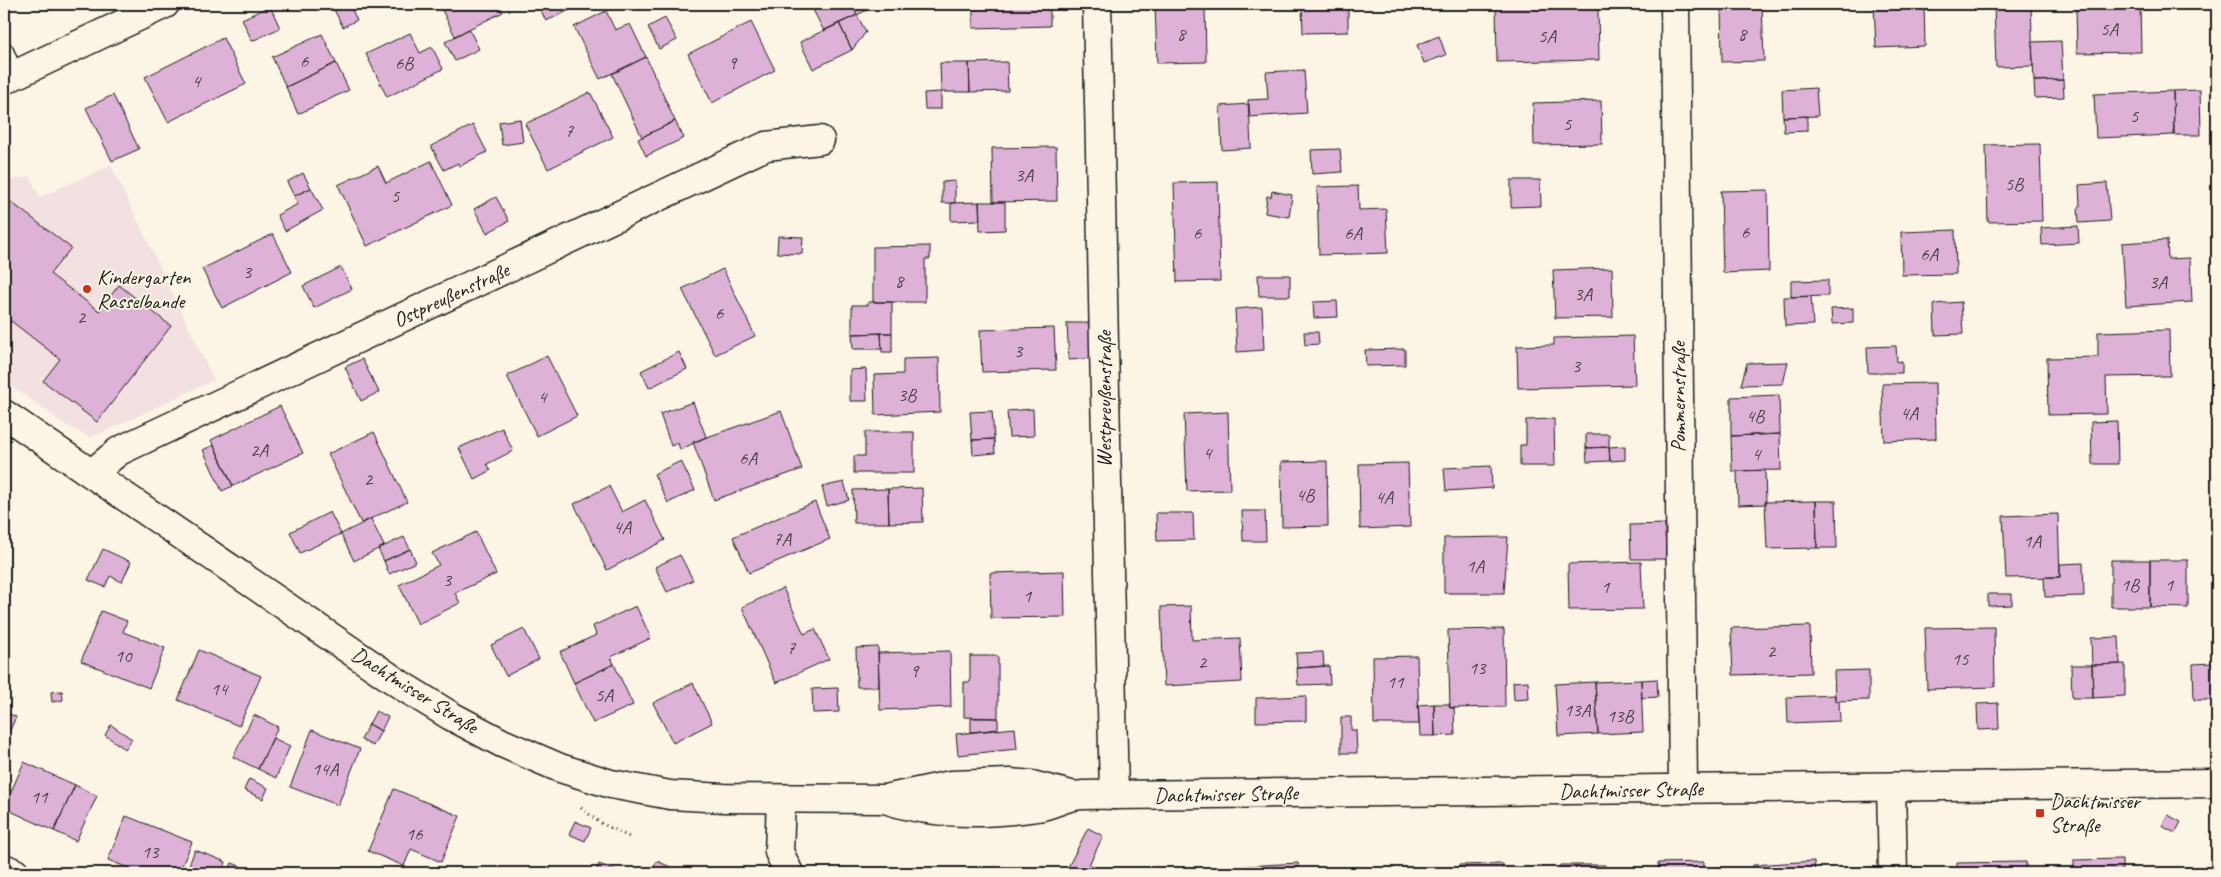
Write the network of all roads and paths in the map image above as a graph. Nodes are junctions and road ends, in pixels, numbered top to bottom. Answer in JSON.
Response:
{"nodes":[{"id":1,"x":165,"y":4,"type":"edge"},
{"id":2,"x":1097,"y":4,"type":"edge"},
{"id":3,"x":1675,"y":4,"type":"edge"},
{"id":4,"x":7,"y":69,"type":"edge"},
{"id":5,"x":820,"y":140,"type":"dead end"},
{"id":6,"x":4,"y":414,"type":"edge"},
{"id":7,"x":92,"y":473,"type":"junction"},
{"id":8,"x":2217,"y":783,"type":"edge"},
{"id":9,"x":1891,"y":787,"type":"junction"},
{"id":10,"x":1683,"y":789,"type":"junction"},
{"id":11,"x":1114,"y":795,"type":"junction"},
{"id":12,"x":781,"y":798,"type":"junction"},
{"id":13,"x":4,"y":868,"type":"edge"},
{"id":14,"x":15,"y":873,"type":"edge"},
{"id":15,"x":789,"y":873,"type":"edge"},
{"id":16,"x":1893,"y":873,"type":"edge"}],
"edges":[{"from":1,"to":4,"type":"street"},
{"from":2,"to":11,"type":"street","name":"Westpreußenstraße"},
{"from":3,"to":10,"type":"street","name":"Pommernstraße"},
{"from":5,"to":7,"type":"street","name":"Ostpreußenstraße"},
{"from":6,"to":7,"type":"street","name":"Dachtmisser Straße"},
{"from":7,"to":12,"type":"street","name":"Dachtmisser Straße"},
{"from":8,"to":9,"type":"street","name":"Dachtmisser Straße"},
{"from":9,"to":10,"type":"street","name":"Dachtmisser Straße"},
{"from":9,"to":16,"type":"street"},
{"from":10,"to":11,"type":"street","name":"Dachtmisser Straße"},
{"from":11,"to":12,"type":"street","name":"Dachtmisser Straße"},
{"from":12,"to":15,"type":"street"},
{"from":13,"to":14,"type":"street"}]}
